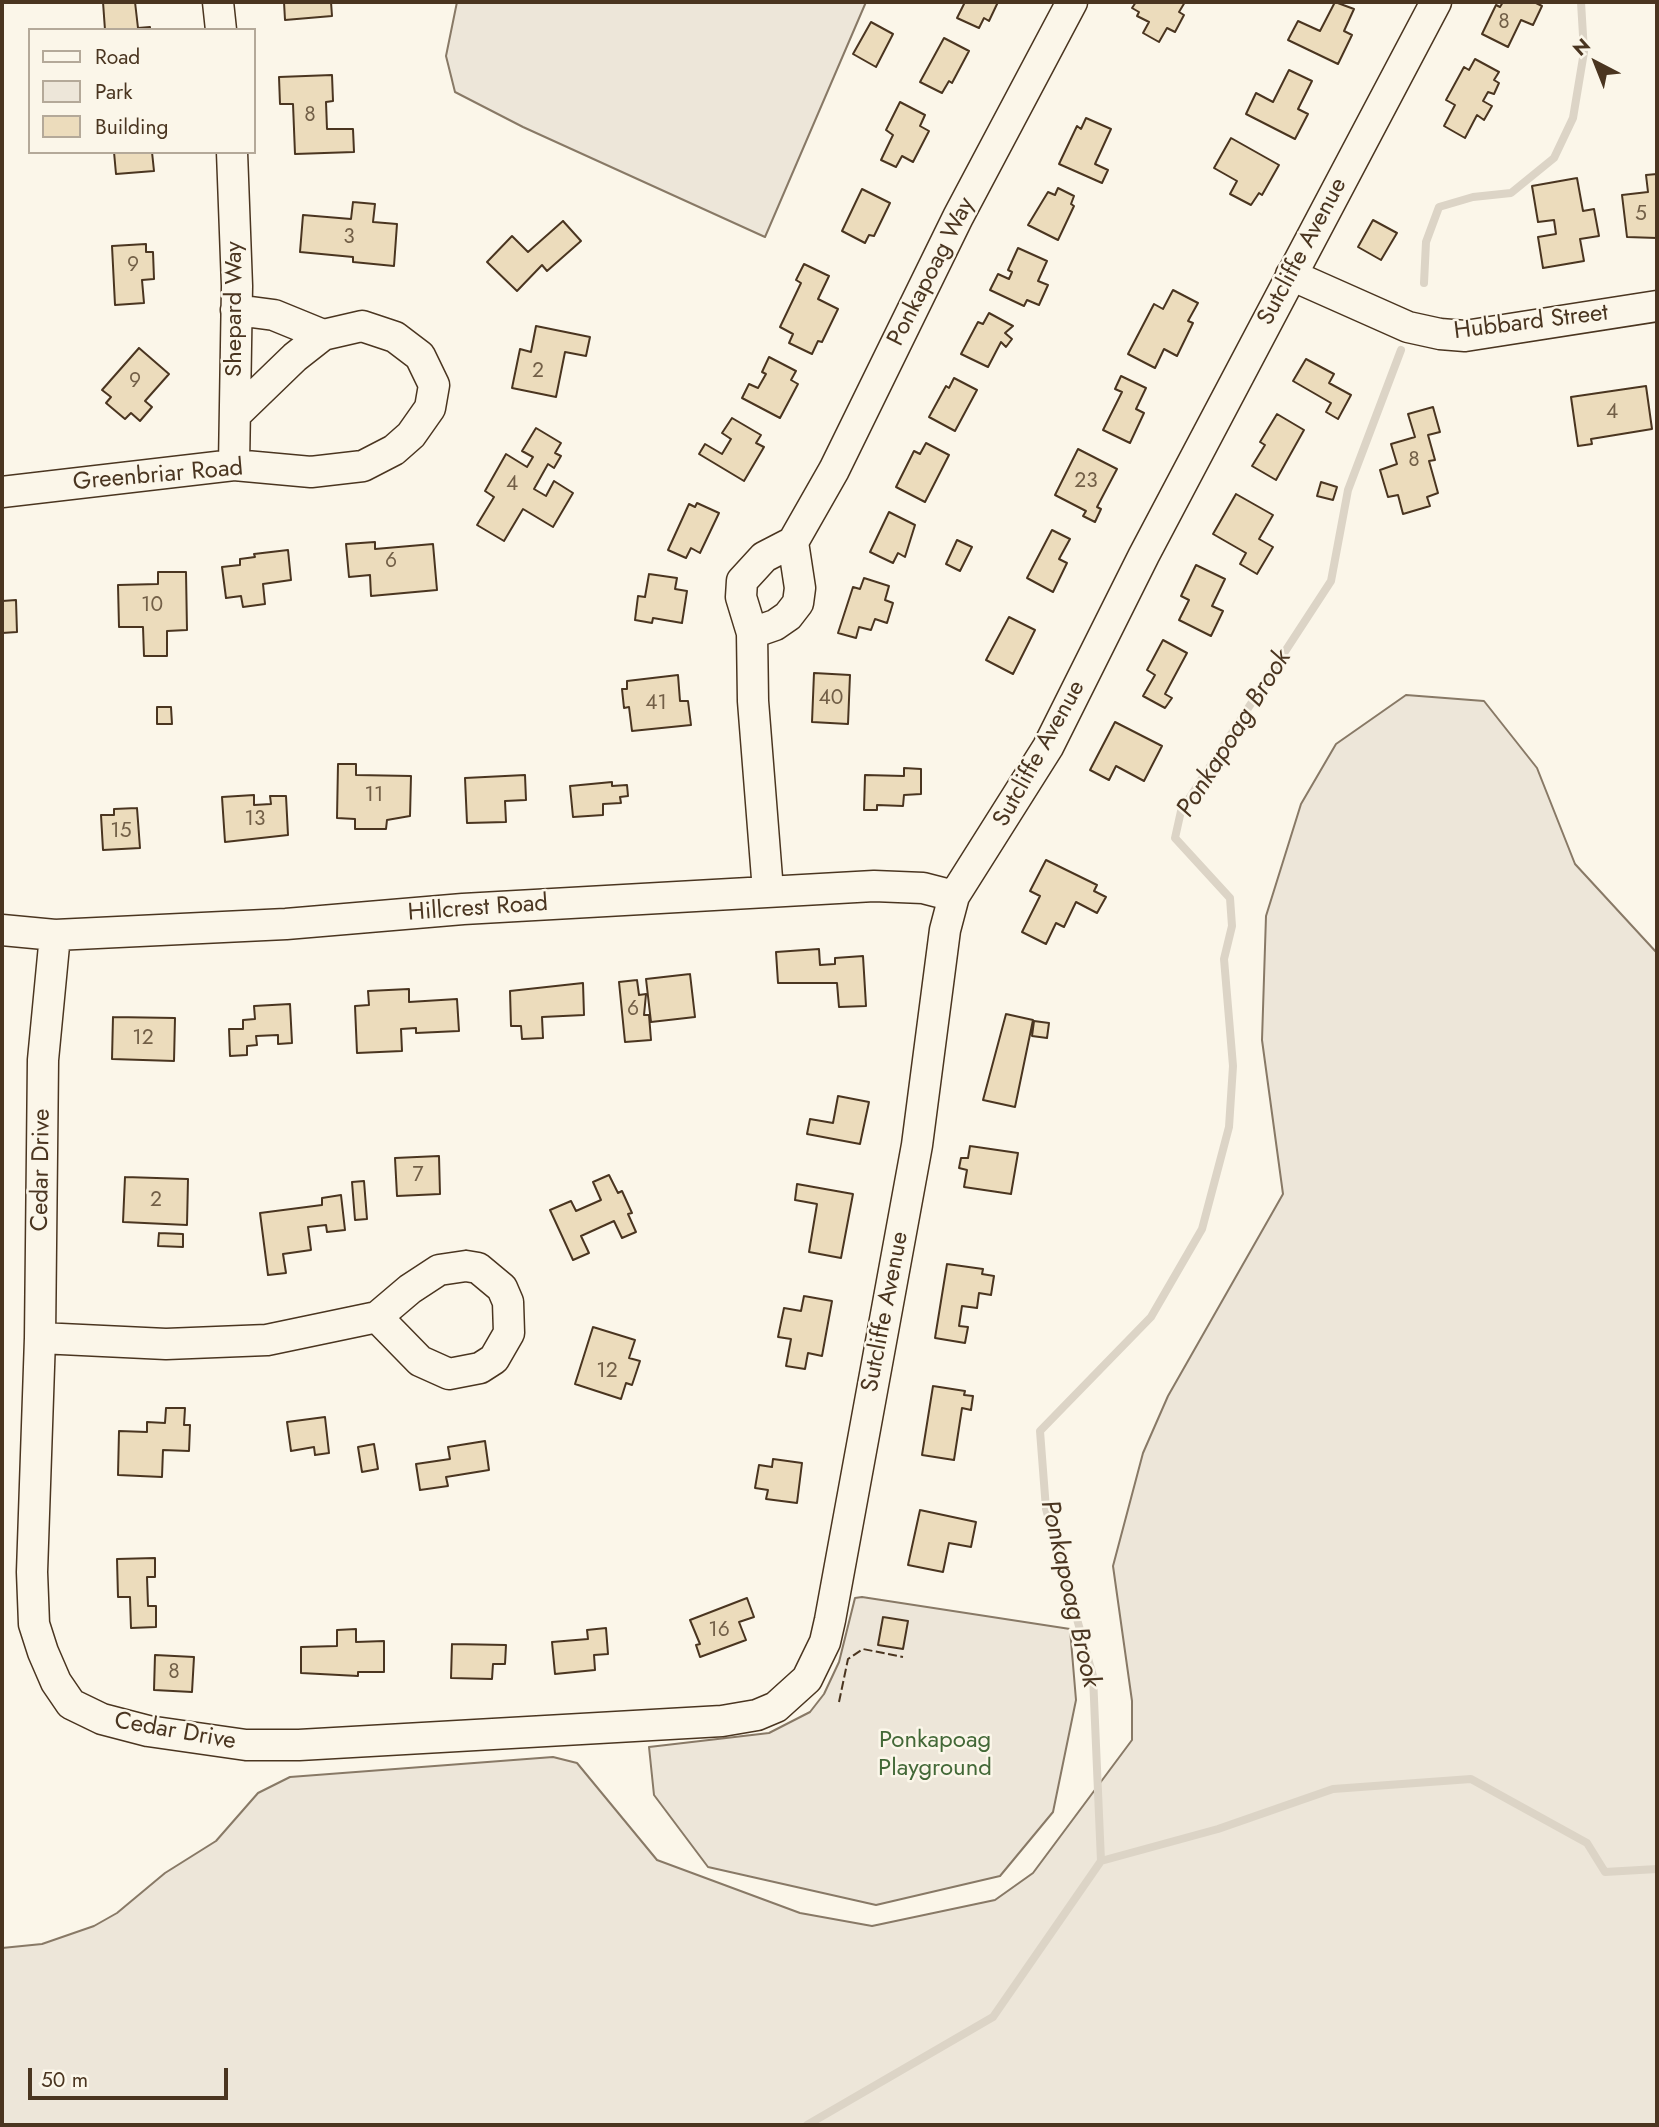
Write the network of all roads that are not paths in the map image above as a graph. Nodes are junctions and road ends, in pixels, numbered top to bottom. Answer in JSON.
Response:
{"nodes":[{"id":1,"x":218,"y":2,"type":"edge"},
{"id":2,"x":1072,"y":2,"type":"edge"},
{"id":3,"x":1436,"y":2,"type":"edge"},
{"id":4,"x":221,"y":28,"type":"edge"},
{"id":5,"x":232,"y":154,"type":"edge"},
{"id":6,"x":1290,"y":275,"type":"junction"},
{"id":7,"x":1657,"y":306,"type":"edge"},
{"id":8,"x":236,"y":310,"type":"junction"},
{"id":9,"x":323,"y":335,"type":"junction"},
{"id":10,"x":234,"y":415,"type":"junction"},
{"id":11,"x":234,"y":465,"type":"junction"},
{"id":12,"x":2,"y":492,"type":"edge"},
{"id":13,"x":793,"y":542,"type":"junction"},
{"id":14,"x":752,"y":633,"type":"junction"},
{"id":15,"x":768,"y":891,"type":"junction"},
{"id":16,"x":954,"y":896,"type":"junction"},
{"id":17,"x":2,"y":930,"type":"edge"},
{"id":18,"x":55,"y":935,"type":"junction"},
{"id":19,"x":377,"y":1317,"type":"dead end"},
{"id":20,"x":40,"y":1338,"type":"junction"},
{"id":21,"x":839,"y":1571,"type":"joint"}],
"edges":[{"from":1,"to":4,"type":"street"},
{"from":2,"to":13,"type":"street","name":"Ponkapoag Way"},
{"from":3,"to":6,"type":"street","name":"Sutcliffe Avenue"},
{"from":5,"to":8,"type":"street","name":"Shepard Way"},
{"from":6,"to":7,"type":"street","name":"Hubbard Street"},
{"from":6,"to":16,"type":"street","name":"Sutcliffe Avenue"},
{"from":8,"to":9,"type":"street"},
{"from":8,"to":10,"type":"street","name":"Shepard Way"},
{"from":9,"to":10,"type":"street","name":"Greenbriar Road"},
{"from":9,"to":11,"type":"street","name":"Greenbriar Road"},
{"from":10,"to":11,"type":"street","name":"Shepard Way"},
{"from":11,"to":12,"type":"street","name":"Greenbriar Road"},
{"from":13,"to":14,"type":"street"},
{"from":13,"to":14,"type":"street"},
{"from":14,"to":15,"type":"street"},
{"from":15,"to":16,"type":"street","name":"Hillcrest Road"},
{"from":15,"to":18,"type":"street","name":"Hillcrest Road"},
{"from":16,"to":21,"type":"street","name":"Sutcliffe Avenue"},
{"from":17,"to":18,"type":"street","name":"Hillcrest Road"},
{"from":18,"to":20,"type":"street","name":"Cedar Drive"},
{"from":19,"to":20,"type":"street"},
{"from":20,"to":21,"type":"street","name":"Cedar Drive"}]}
